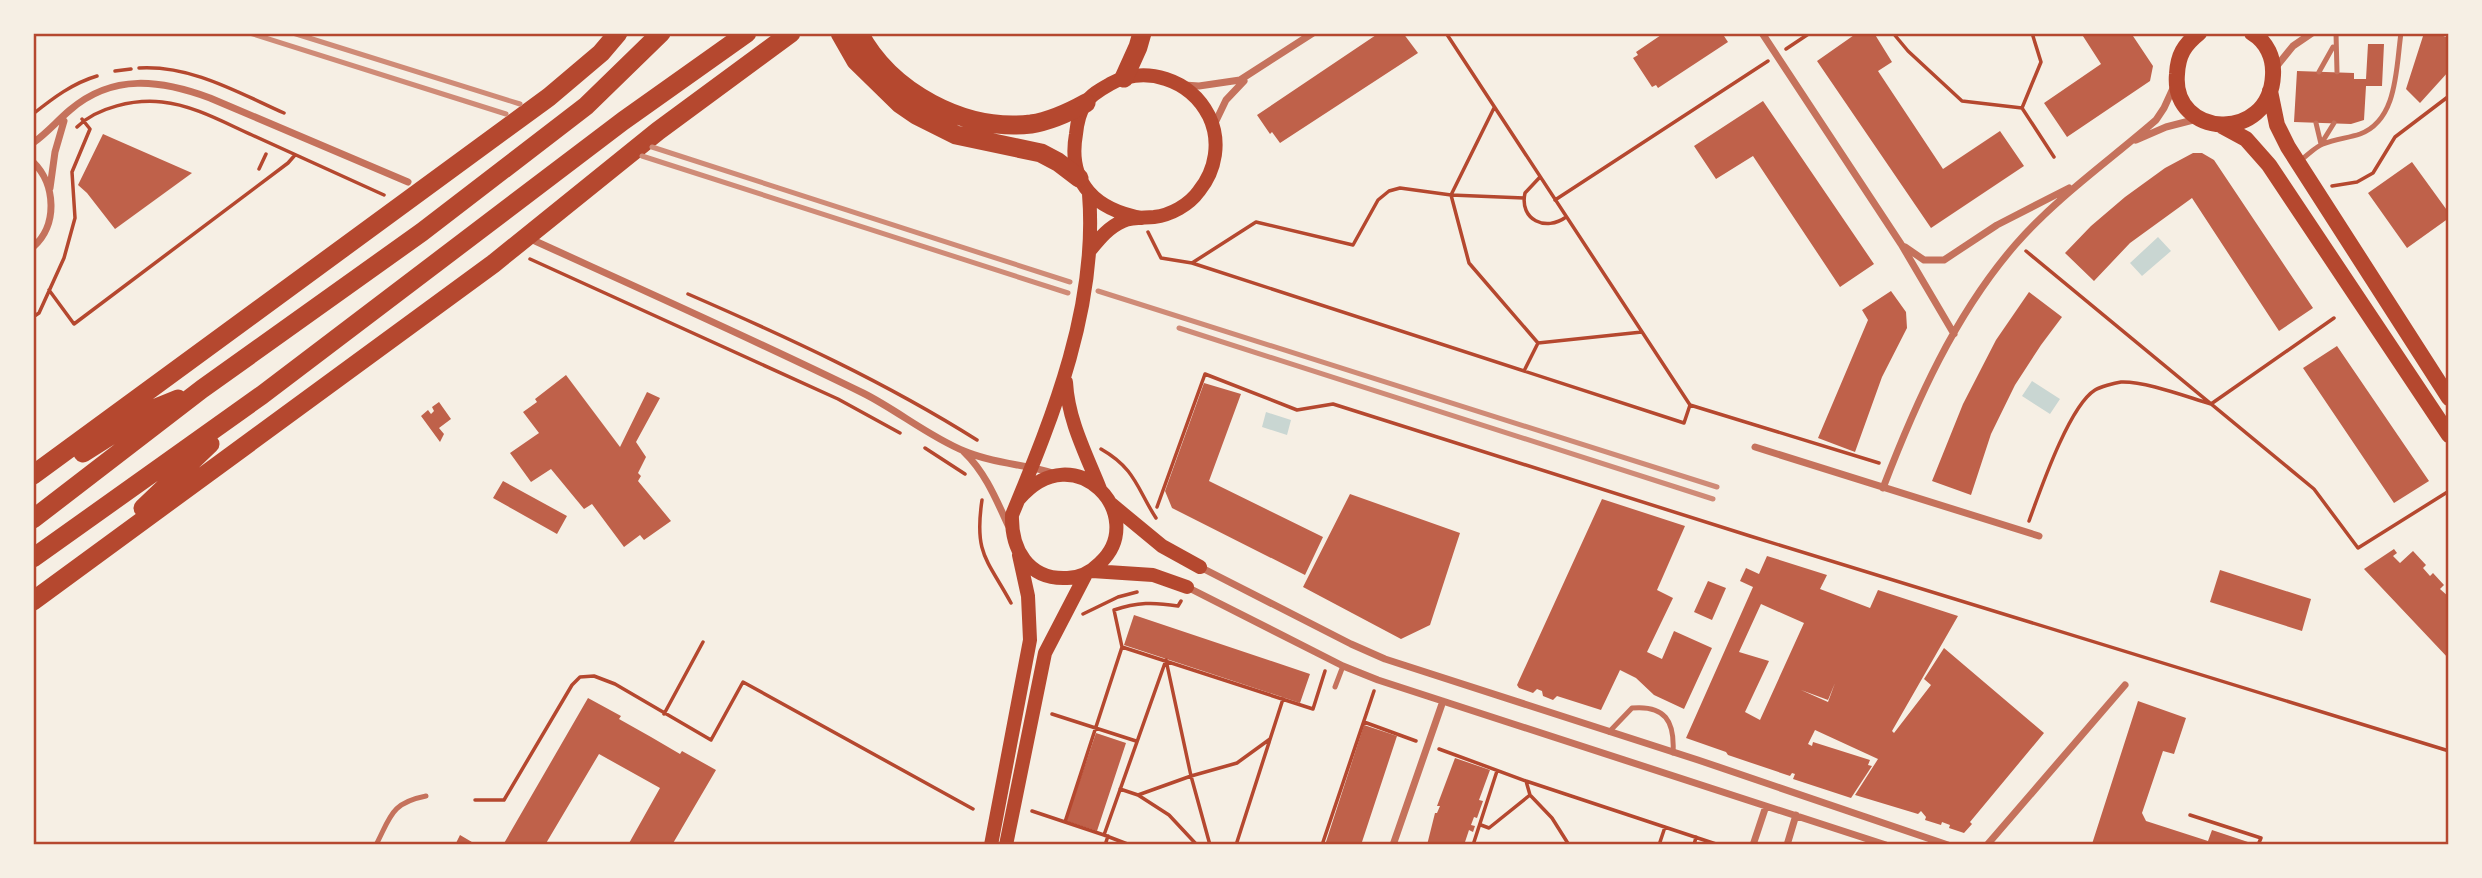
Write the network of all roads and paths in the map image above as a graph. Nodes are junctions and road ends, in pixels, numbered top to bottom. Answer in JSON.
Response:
{"nodes":[{"id":1,"x":618,"y":33,"type":"edge"},
{"id":2,"x":662,"y":33,"type":"edge"},
{"id":3,"x":747,"y":33,"type":"edge"},
{"id":4,"x":791,"y":33,"type":"edge"},
{"id":5,"x":840,"y":33,"type":"edge"},
{"id":6,"x":859,"y":33,"type":"edge"},
{"id":7,"x":1142,"y":33,"type":"edge"},
{"id":8,"x":1313,"y":33,"type":"edge"},
{"id":9,"x":1446,"y":33,"type":"edge"},
{"id":10,"x":1762,"y":33,"type":"edge"},
{"id":11,"x":1810,"y":33,"type":"edge"},
{"id":12,"x":1893,"y":33,"type":"edge"},
{"id":13,"x":2032,"y":33,"type":"edge"},
{"id":14,"x":2199,"y":33,"type":"edge"},
{"id":15,"x":2252,"y":33,"type":"edge"},
{"id":16,"x":2312,"y":33,"type":"edge"},
{"id":17,"x":2336,"y":33,"type":"edge"},
{"id":18,"x":2401,"y":33,"type":"edge"},
{"id":19,"x":2183,"y":40,"type":"edge"},
{"id":20,"x":2335,"y":46,"type":"junction"},
{"id":21,"x":1776,"y":55,"type":"junction"},
{"id":22,"x":2319,"y":72,"type":"dead end"},
{"id":23,"x":2337,"y":72,"type":"dead end"},
{"id":24,"x":2273,"y":74,"type":"junction"},
{"id":25,"x":1250,"y":75,"type":"junction"},
{"id":26,"x":1124,"y":78,"type":"junction"},
{"id":27,"x":2176,"y":82,"type":"junction"},
{"id":28,"x":1181,"y":85,"type":"junction"},
{"id":29,"x":2270,"y":91,"type":"junction"},
{"id":30,"x":2449,"y":96,"type":"edge"},
{"id":31,"x":52,"y":99,"type":"dead end"},
{"id":32,"x":1086,"y":103,"type":"junction"},
{"id":33,"x":1494,"y":108,"type":"junction"},
{"id":34,"x":2022,"y":108,"type":"junction"},
{"id":35,"x":70,"y":110,"type":"junction"},
{"id":36,"x":33,"y":114,"type":"edge"},
{"id":37,"x":2199,"y":118,"type":"junction"},
{"id":38,"x":84,"y":120,"type":"junction"},
{"id":39,"x":2316,"y":123,"type":"dead end"},
{"id":40,"x":2334,"y":124,"type":"dead end"},
{"id":41,"x":2222,"y":126,"type":"junction"},
{"id":42,"x":76,"y":128,"type":"dead end"},
{"id":43,"x":1213,"y":129,"type":"junction"},
{"id":44,"x":33,"y":143,"type":"edge"},
{"id":45,"x":2129,"y":144,"type":"junction"},
{"id":46,"x":2321,"y":144,"type":"junction"},
{"id":47,"x":266,"y":153,"type":"dead end"},
{"id":48,"x":295,"y":155,"type":"junction"},
{"id":49,"x":2053,"y":157,"type":"dead end"},
{"id":50,"x":33,"y":162,"type":"edge"},
{"id":51,"x":2298,"y":162,"type":"junction"},
{"id":52,"x":259,"y":169,"type":"dead end"},
{"id":53,"x":1540,"y":177,"type":"junction"},
{"id":54,"x":408,"y":182,"type":"dead end"},
{"id":55,"x":2076,"y":185,"type":"junction"},
{"id":56,"x":1084,"y":186,"type":"junction"},
{"id":57,"x":50,"y":188,"type":"junction"},
{"id":58,"x":2316,"y":189,"type":"junction"},
{"id":59,"x":1451,"y":195,"type":"junction"},
{"id":60,"x":389,"y":197,"type":"dead end"},
{"id":61,"x":1524,"y":198,"type":"junction"},
{"id":62,"x":1555,"y":201,"type":"junction"},
{"id":63,"x":1566,"y":217,"type":"junction"},
{"id":64,"x":1142,"y":218,"type":"junction"},
{"id":65,"x":536,"y":241,"type":"dead end"},
{"id":66,"x":2017,"y":243,"type":"junction"},
{"id":67,"x":1901,"y":244,"type":"junction"},
{"id":68,"x":33,"y":247,"type":"edge"},
{"id":69,"x":1091,"y":249,"type":"junction"},
{"id":70,"x":528,"y":258,"type":"dead end"},
{"id":71,"x":1192,"y":263,"type":"junction"},
{"id":72,"x":50,"y":290,"type":"junction"},
{"id":73,"x":33,"y":317,"type":"edge"},
{"id":74,"x":2334,"y":318,"type":"dead end"},
{"id":75,"x":1642,"y":332,"type":"junction"},
{"id":76,"x":1954,"y":334,"type":"junction"},
{"id":77,"x":1538,"y":343,"type":"junction"},
{"id":78,"x":1524,"y":369,"type":"junction"},
{"id":79,"x":1066,"y":374,"type":"junction"},
{"id":80,"x":202,"y":389,"type":"junction"},
{"id":81,"x":262,"y":395,"type":"junction"},
{"id":82,"x":2449,"y":398,"type":"edge"},
{"id":83,"x":2211,"y":404,"type":"junction"},
{"id":84,"x":1690,"y":405,"type":"junction"},
{"id":85,"x":2449,"y":435,"type":"edge"},
{"id":86,"x":908,"y":437,"type":"dead end"},
{"id":87,"x":919,"y":444,"type":"dead end"},
{"id":88,"x":1755,"y":447,"type":"dead end"},
{"id":89,"x":964,"y":451,"type":"junction"},
{"id":90,"x":1031,"y":466,"type":"junction"},
{"id":91,"x":1891,"y":467,"type":"junction"},
{"id":92,"x":1057,"y":474,"type":"junction"},
{"id":93,"x":33,"y":475,"type":"edge"},
{"id":94,"x":970,"y":477,"type":"dead end"},
{"id":95,"x":33,"y":485,"type":"edge"},
{"id":96,"x":1883,"y":488,"type":"junction"},
{"id":97,"x":1100,"y":489,"type":"junction"},
{"id":98,"x":2449,"y":492,"type":"edge"},
{"id":99,"x":1019,"y":499,"type":"junction"},
{"id":100,"x":1111,"y":503,"type":"junction"},
{"id":101,"x":1157,"y":507,"type":"dead end"},
{"id":102,"x":33,"y":519,"type":"edge"},
{"id":103,"x":1012,"y":532,"type":"junction"},
{"id":104,"x":2025,"y":532,"type":"junction"},
{"id":105,"x":2039,"y":536,"type":"dead end"},
{"id":106,"x":1019,"y":554,"type":"junction"},
{"id":107,"x":33,"y":558,"type":"edge"},
{"id":108,"x":85,"y":563,"type":"junction"},
{"id":109,"x":1200,"y":567,"type":"joint"},
{"id":110,"x":1089,"y":572,"type":"junction"},
{"id":111,"x":1187,"y":587,"type":"junction"},
{"id":112,"x":1140,"y":592,"type":"dead end"},
{"id":113,"x":33,"y":601,"type":"edge"},
{"id":114,"x":1010,"y":601,"type":"dead end"},
{"id":115,"x":1028,"y":609,"type":"junction"},
{"id":116,"x":1065,"y":616,"type":"junction"},
{"id":117,"x":703,"y":642,"type":"dead end"},
{"id":118,"x":1122,"y":647,"type":"junction"},
{"id":119,"x":1329,"y":659,"type":"junction"},
{"id":120,"x":1166,"y":660,"type":"junction"},
{"id":121,"x":1343,"y":666,"type":"junction"},
{"id":122,"x":1377,"y":680,"type":"junction"},
{"id":123,"x":2125,"y":685,"type":"dead end"},
{"id":124,"x":1335,"y":687,"type":"dead end"},
{"id":125,"x":1283,"y":699,"type":"junction"},
{"id":126,"x":1443,"y":701,"type":"junction"},
{"id":127,"x":664,"y":714,"type":"junction"},
{"id":128,"x":1052,"y":714,"type":"dead end"},
{"id":129,"x":1364,"y":722,"type":"junction"},
{"id":130,"x":1095,"y":727,"type":"junction"},
{"id":131,"x":1609,"y":732,"type":"junction"},
{"id":132,"x":1270,"y":739,"type":"junction"},
{"id":133,"x":1136,"y":741,"type":"junction"},
{"id":134,"x":1426,"y":744,"type":"junction"},
{"id":135,"x":2449,"y":751,"type":"edge"},
{"id":136,"x":1673,"y":752,"type":"junction"},
{"id":137,"x":1497,"y":771,"type":"junction"},
{"id":138,"x":1191,"y":776,"type":"junction"},
{"id":139,"x":1526,"y":781,"type":"junction"},
{"id":140,"x":1121,"y":789,"type":"junction"},
{"id":141,"x":1138,"y":795,"type":"junction"},
{"id":142,"x":1530,"y":795,"type":"junction"},
{"id":143,"x":426,"y":796,"type":"dead end"},
{"id":144,"x":475,"y":800,"type":"dead end"},
{"id":145,"x":1766,"y":806,"type":"junction"},
{"id":146,"x":973,"y":809,"type":"dead end"},
{"id":147,"x":1032,"y":811,"type":"dead end"},
{"id":148,"x":1796,"y":815,"type":"junction"},
{"id":149,"x":2190,"y":815,"type":"dead end"},
{"id":150,"x":1065,"y":822,"type":"junction"},
{"id":151,"x":1480,"y":825,"type":"junction"},
{"id":152,"x":1665,"y":827,"type":"junction"},
{"id":153,"x":1106,"y":836,"type":"junction"},
{"id":154,"x":1696,"y":837,"type":"junction"},
{"id":155,"x":376,"y":845,"type":"edge"},
{"id":156,"x":991,"y":845,"type":"edge"},
{"id":157,"x":1006,"y":845,"type":"edge"},
{"id":158,"x":1105,"y":845,"type":"edge"},
{"id":159,"x":1130,"y":845,"type":"edge"},
{"id":160,"x":1197,"y":845,"type":"edge"},
{"id":161,"x":1210,"y":845,"type":"edge"},
{"id":162,"x":1236,"y":845,"type":"edge"},
{"id":163,"x":1322,"y":845,"type":"edge"},
{"id":164,"x":1393,"y":845,"type":"edge"},
{"id":165,"x":1473,"y":845,"type":"edge"},
{"id":166,"x":1569,"y":845,"type":"edge"},
{"id":167,"x":1659,"y":845,"type":"edge"},
{"id":168,"x":1694,"y":845,"type":"edge"},
{"id":169,"x":1719,"y":845,"type":"edge"},
{"id":170,"x":1753,"y":845,"type":"edge"},
{"id":171,"x":1787,"y":845,"type":"edge"},
{"id":172,"x":1886,"y":845,"type":"edge"},
{"id":173,"x":1948,"y":845,"type":"edge"},
{"id":174,"x":1987,"y":845,"type":"edge"},
{"id":175,"x":2258,"y":845,"type":"edge"}],
"edges":[{"from":1,"to":93,"type":"highway"},
{"from":2,"to":80,"type":"highway"},
{"from":3,"to":81,"type":"highway"},
{"from":4,"to":108,"type":"highway"},
{"from":5,"to":56,"type":"highway"},
{"from":6,"to":32,"type":"highway"},
{"from":7,"to":26,"type":"highway"},
{"from":8,"to":25,"type":"street"},
{"from":9,"to":33,"type":"path"},
{"from":10,"to":21,"type":"street"},
{"from":11,"to":21,"type":"path"},
{"from":12,"to":34,"type":"path"},
{"from":13,"to":34,"type":"path"},
{"from":14,"to":19,"type":"main road"},
{"from":15,"to":24,"type":"main road"},
{"from":16,"to":24,"type":"street"},
{"from":17,"to":20,"type":"lane"},
{"from":18,"to":46,"type":"lane"},
{"from":19,"to":27,"type":"main road"},
{"from":20,"to":22,"type":"lane"},
{"from":20,"to":23,"type":"lane"},
{"from":21,"to":62,"type":"path"},
{"from":21,"to":67,"type":"street"},
{"from":24,"to":29,"type":"main road"},
{"from":25,"to":28,"type":"street"},
{"from":25,"to":43,"type":"street"},
{"from":26,"to":28,"type":"main road"},
{"from":26,"to":32,"type":"main road"},
{"from":27,"to":37,"type":"main road"},
{"from":27,"to":45,"type":"street"},
{"from":28,"to":43,"type":"main road"},
{"from":29,"to":41,"type":"main road"},
{"from":29,"to":51,"type":"main road"},
{"from":30,"to":58,"type":"path"},
{"from":31,"to":36,"type":"path"},
{"from":32,"to":56,"type":"main road"},
{"from":33,"to":53,"type":"path"},
{"from":33,"to":59,"type":"path"},
{"from":34,"to":49,"type":"path"},
{"from":35,"to":38,"type":"path"},
{"from":35,"to":44,"type":"street"},
{"from":35,"to":54,"type":"street"},
{"from":35,"to":57,"type":"street"},
{"from":37,"to":41,"type":"main road"},
{"from":37,"to":45,"type":"street"},
{"from":38,"to":42,"type":"path"},
{"from":38,"to":48,"type":"path"},
{"from":38,"to":72,"type":"path"},
{"from":39,"to":46,"type":"lane"},
{"from":40,"to":46,"type":"lane"},
{"from":41,"to":85,"type":"main road"},
{"from":43,"to":64,"type":"main road"},
{"from":45,"to":55,"type":"street"},
{"from":46,"to":51,"type":"lane"},
{"from":47,"to":52,"type":"path"},
{"from":48,"to":60,"type":"path"},
{"from":48,"to":72,"type":"path"},
{"from":50,"to":57,"type":"street"},
{"from":51,"to":58,"type":"main road"},
{"from":53,"to":61,"type":"path"},
{"from":53,"to":62,"type":"path"},
{"from":55,"to":66,"type":"street"},
{"from":55,"to":67,"type":"street"},
{"from":56,"to":64,"type":"main road"},
{"from":56,"to":69,"type":"main road"},
{"from":57,"to":68,"type":"street"},
{"from":58,"to":82,"type":"main road"},
{"from":59,"to":61,"type":"path"},
{"from":59,"to":71,"type":"path"},
{"from":59,"to":77,"type":"path"},
{"from":61,"to":63,"type":"path"},
{"from":62,"to":63,"type":"path"},
{"from":63,"to":75,"type":"path"},
{"from":64,"to":69,"type":"main road"},
{"from":64,"to":71,"type":"path"},
{"from":65,"to":89,"type":"street"},
{"from":66,"to":76,"type":"street"},
{"from":66,"to":83,"type":"path"},
{"from":67,"to":76,"type":"street"},
{"from":69,"to":79,"type":"main road"},
{"from":70,"to":86,"type":"path"},
{"from":71,"to":78,"type":"path"},
{"from":72,"to":73,"type":"path"},
{"from":74,"to":83,"type":"path"},
{"from":75,"to":77,"type":"path"},
{"from":75,"to":84,"type":"path"},
{"from":76,"to":91,"type":"street"},
{"from":77,"to":78,"type":"path"},
{"from":78,"to":84,"type":"path"},
{"from":79,"to":90,"type":"main road"},
{"from":79,"to":97,"type":"main road"},
{"from":80,"to":95,"type":"highway"},
{"from":80,"to":102,"type":"highway"},
{"from":81,"to":107,"type":"highway"},
{"from":81,"to":108,"type":"highway"},
{"from":83,"to":98,"type":"path"},
{"from":83,"to":104,"type":"path"},
{"from":84,"to":91,"type":"path"},
{"from":87,"to":94,"type":"path"},
{"from":88,"to":96,"type":"street"},
{"from":89,"to":90,"type":"street"},
{"from":89,"to":103,"type":"street"},
{"from":90,"to":92,"type":"street"},
{"from":90,"to":99,"type":"main road"},
{"from":91,"to":96,"type":"street"},
{"from":92,"to":97,"type":"main road"},
{"from":92,"to":99,"type":"main road"},
{"from":96,"to":104,"type":"street"},
{"from":97,"to":100,"type":"main road"},
{"from":99,"to":103,"type":"main road"},
{"from":100,"to":109,"type":"main road"},
{"from":100,"to":110,"type":"main road"},
{"from":101,"to":135,"type":"path"},
{"from":103,"to":106,"type":"main road"},
{"from":104,"to":105,"type":"street"},
{"from":106,"to":110,"type":"main road"},
{"from":106,"to":115,"type":"main road"},
{"from":108,"to":113,"type":"highway"},
{"from":109,"to":131,"type":"street"},
{"from":110,"to":111,"type":"main road"},
{"from":110,"to":116,"type":"main road"},
{"from":111,"to":118,"type":"path"},
{"from":111,"to":119,"type":"street"},
{"from":112,"to":116,"type":"path"},
{"from":114,"to":115,"type":"path"},
{"from":115,"to":156,"type":"main road"},
{"from":116,"to":157,"type":"main road"},
{"from":117,"to":127,"type":"path"},
{"from":118,"to":120,"type":"path"},
{"from":118,"to":130,"type":"path"},
{"from":119,"to":121,"type":"street"},
{"from":119,"to":125,"type":"path"},
{"from":120,"to":125,"type":"path"},
{"from":120,"to":133,"type":"path"},
{"from":120,"to":138,"type":"path"},
{"from":121,"to":122,"type":"street"},
{"from":121,"to":124,"type":"lane"},
{"from":122,"to":126,"type":"street"},
{"from":122,"to":129,"type":"path"},
{"from":123,"to":174,"type":"street"},
{"from":125,"to":132,"type":"path"},
{"from":126,"to":134,"type":"street"},
{"from":126,"to":145,"type":"street"},
{"from":127,"to":144,"type":"path"},
{"from":127,"to":146,"type":"path"},
{"from":128,"to":130,"type":"path"},
{"from":129,"to":134,"type":"path"},
{"from":129,"to":163,"type":"path"},
{"from":130,"to":133,"type":"path"},
{"from":130,"to":150,"type":"path"},
{"from":131,"to":136,"type":"street"},
{"from":131,"to":136,"type":"lane"},
{"from":132,"to":138,"type":"path"},
{"from":132,"to":162,"type":"path"},
{"from":133,"to":140,"type":"path"},
{"from":134,"to":137,"type":"path"},
{"from":134,"to":164,"type":"street"},
{"from":136,"to":173,"type":"street"},
{"from":137,"to":139,"type":"path"},
{"from":137,"to":151,"type":"path"},
{"from":138,"to":141,"type":"path"},
{"from":138,"to":161,"type":"path"},
{"from":139,"to":142,"type":"path"},
{"from":139,"to":152,"type":"path"},
{"from":140,"to":141,"type":"path"},
{"from":140,"to":153,"type":"path"},
{"from":141,"to":160,"type":"path"},
{"from":142,"to":151,"type":"path"},
{"from":142,"to":166,"type":"path"},
{"from":143,"to":155,"type":"lane"},
{"from":145,"to":148,"type":"street"},
{"from":145,"to":170,"type":"street"},
{"from":147,"to":150,"type":"path"},
{"from":148,"to":171,"type":"street"},
{"from":148,"to":172,"type":"street"},
{"from":149,"to":175,"type":"path"},
{"from":150,"to":153,"type":"path"},
{"from":151,"to":165,"type":"path"},
{"from":152,"to":154,"type":"path"},
{"from":152,"to":167,"type":"path"},
{"from":153,"to":158,"type":"path"},
{"from":153,"to":159,"type":"path"},
{"from":154,"to":168,"type":"path"},
{"from":154,"to":169,"type":"path"}]}
